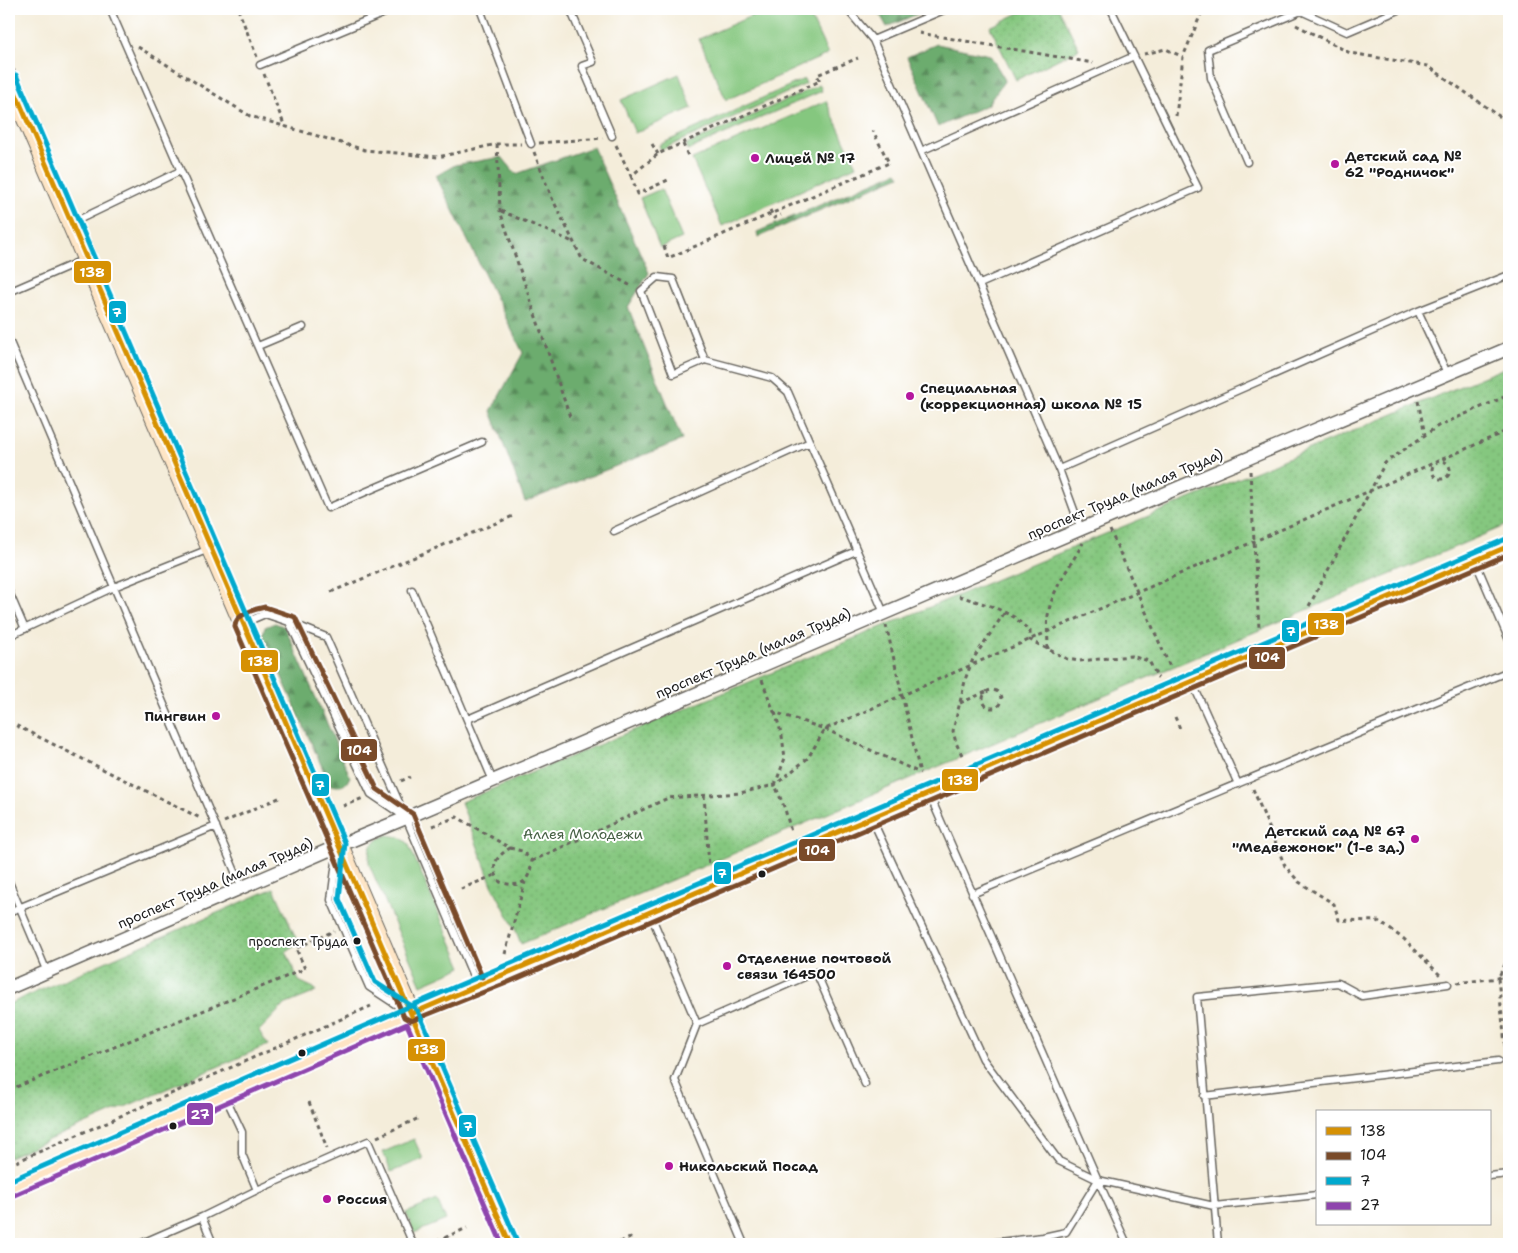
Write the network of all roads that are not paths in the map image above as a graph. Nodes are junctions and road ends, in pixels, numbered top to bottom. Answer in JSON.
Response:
{"nodes":[{"id":1,"x":110,"y":9,"type":"edge"},
{"id":2,"x":394,"y":9,"type":"edge"},
{"id":3,"x":480,"y":9,"type":"edge"},
{"id":4,"x":570,"y":9,"type":"edge"},
{"id":5,"x":847,"y":9,"type":"edge"},
{"id":6,"x":946,"y":9,"type":"edge"},
{"id":7,"x":1111,"y":9,"type":"edge"},
{"id":8,"x":1402,"y":9,"type":"edge"},
{"id":9,"x":873,"y":40,"type":"junction"},
{"id":10,"x":1134,"y":56,"type":"junction"},
{"id":11,"x":260,"y":65,"type":"dead end"},
{"id":12,"x":9,"y":78,"type":"edge"},
{"id":13,"x":612,"y":136,"type":"road end"},
{"id":14,"x":531,"y":144,"type":"road end"},
{"id":15,"x":921,"y":151,"type":"junction"},
{"id":16,"x":1247,"y":162,"type":"dead end"},
{"id":17,"x":180,"y":171,"type":"junction"},
{"id":18,"x":71,"y":223,"type":"junction"},
{"id":19,"x":86,"y":258,"type":"junction"},
{"id":20,"x":1509,"y":275,"type":"edge"},
{"id":21,"x":980,"y":284,"type":"junction"},
{"id":22,"x":9,"y":292,"type":"edge"},
{"id":23,"x":1418,"y":312,"type":"junction"},
{"id":24,"x":303,"y":327,"type":"dead end"},
{"id":25,"x":9,"y":340,"type":"edge"},
{"id":26,"x":258,"y":346,"type":"junction"},
{"id":27,"x":1509,"y":348,"type":"edge"},
{"id":28,"x":705,"y":360,"type":"junction"},
{"id":29,"x":1447,"y":373,"type":"junction"},
{"id":30,"x":482,"y":442,"type":"dead end"},
{"id":31,"x":810,"y":442,"type":"junction"},
{"id":32,"x":1059,"y":469,"type":"junction"},
{"id":33,"x":1087,"y":526,"type":"junction"},
{"id":34,"x":614,"y":531,"type":"dead end"},
{"id":35,"x":1509,"y":546,"type":"edge"},
{"id":36,"x":210,"y":548,"type":"junction"},
{"id":37,"x":856,"y":551,"type":"junction"},
{"id":38,"x":1475,"y":561,"type":"junction"},
{"id":39,"x":114,"y":587,"type":"junction"},
{"id":40,"x":412,"y":590,"type":"dead end"},
{"id":41,"x":9,"y":592,"type":"edge"},
{"id":42,"x":884,"y":613,"type":"junction"},
{"id":43,"x":289,"y":622,"type":"junction"},
{"id":44,"x":242,"y":624,"type":"junction"},
{"id":45,"x":25,"y":629,"type":"junction"},
{"id":46,"x":9,"y":636,"type":"edge"},
{"id":47,"x":1509,"y":640,"type":"edge"},
{"id":48,"x":1509,"y":671,"type":"edge"},
{"id":49,"x":1192,"y":681,"type":"junction"},
{"id":50,"x":468,"y":719,"type":"junction"},
{"id":51,"x":493,"y":781,"type":"junction"},
{"id":52,"x":1238,"y":784,"type":"junction"},
{"id":53,"x":928,"y":794,"type":"junction"},
{"id":54,"x":406,"y":818,"type":"junction"},
{"id":55,"x":872,"y":818,"type":"junction"},
{"id":56,"x":216,"y":826,"type":"junction"},
{"id":57,"x":338,"y":846,"type":"junction"},
{"id":58,"x":9,"y":882,"type":"edge"},
{"id":59,"x":242,"y":888,"type":"junction"},
{"id":60,"x":972,"y":894,"type":"junction"},
{"id":61,"x":20,"y":907,"type":"junction"},
{"id":62,"x":9,"y":912,"type":"edge"},
{"id":63,"x":650,"y":913,"type":"junction"},
{"id":64,"x":47,"y":972,"type":"junction"},
{"id":65,"x":1448,"y":984,"type":"road end"},
{"id":66,"x":478,"y":986,"type":"junction"},
{"id":67,"x":9,"y":988,"type":"edge"},
{"id":68,"x":411,"y":1014,"type":"junction"},
{"id":69,"x":697,"y":1024,"type":"junction"},
{"id":70,"x":1498,"y":1062,"type":"dead end"},
{"id":71,"x":865,"y":1084,"type":"dead end"},
{"id":72,"x":224,"y":1095,"type":"junction"},
{"id":73,"x":1204,"y":1096,"type":"junction"},
{"id":74,"x":1509,"y":1174,"type":"edge"},
{"id":75,"x":1490,"y":1176,"type":"edge"},
{"id":76,"x":1098,"y":1180,"type":"junction"},
{"id":77,"x":9,"y":1189,"type":"edge"},
{"id":78,"x":257,"y":1190,"type":"junction"},
{"id":79,"x":1316,"y":1195,"type":"edge"},
{"id":80,"x":1214,"y":1206,"type":"junction"},
{"id":81,"x":202,"y":1217,"type":"junction"},
{"id":82,"x":140,"y":1244,"type":"edge"},
{"id":83,"x":213,"y":1244,"type":"edge"},
{"id":84,"x":413,"y":1244,"type":"edge"},
{"id":85,"x":510,"y":1244,"type":"edge"},
{"id":86,"x":744,"y":1244,"type":"edge"},
{"id":87,"x":981,"y":1244,"type":"edge"},
{"id":88,"x":1128,"y":1244,"type":"edge"},
{"id":89,"x":1218,"y":1244,"type":"edge"}],
"edges":[{"from":1,"to":17,"type":"lane"},
{"from":2,"to":11,"type":"lane"},
{"from":3,"to":14,"type":"lane"},
{"from":4,"to":13,"type":"lane"},
{"from":5,"to":9,"type":"lane"},
{"from":6,"to":9,"type":"lane"},
{"from":7,"to":10,"type":"lane"},
{"from":8,"to":16,"type":"lane"},
{"from":9,"to":15,"type":"lane"},
{"from":10,"to":15,"type":"lane"},
{"from":10,"to":21,"type":"lane"},
{"from":12,"to":18,"type":"street"},
{"from":15,"to":21,"type":"lane"},
{"from":17,"to":18,"type":"lane"},
{"from":17,"to":26,"type":"lane"},
{"from":18,"to":19,"type":"street"},
{"from":19,"to":22,"type":"lane"},
{"from":19,"to":36,"type":"street"},
{"from":20,"to":23,"type":"lane"},
{"from":21,"to":32,"type":"lane"},
{"from":23,"to":29,"type":"lane"},
{"from":23,"to":32,"type":"lane"},
{"from":24,"to":26,"type":"lane"},
{"from":25,"to":39,"type":"lane"},
{"from":26,"to":30,"type":"lane"},
{"from":27,"to":29,"type":"street","name":"проспект Труда (малая Труда)"},
{"from":28,"to":28,"type":"lane"},
{"from":28,"to":31,"type":"lane"},
{"from":29,"to":33,"type":"street","name":"проспект Труда (малая Труда)"},
{"from":31,"to":34,"type":"lane"},
{"from":31,"to":37,"type":"lane"},
{"from":32,"to":33,"type":"lane"},
{"from":33,"to":42,"type":"street","name":"проспект Труда (малая Труда)"},
{"from":35,"to":38,"type":"street"},
{"from":36,"to":39,"type":"lane"},
{"from":36,"to":44,"type":"street"},
{"from":37,"to":42,"type":"lane"},
{"from":37,"to":50,"type":"lane"},
{"from":38,"to":47,"type":"lane"},
{"from":38,"to":49,"type":"street"},
{"from":39,"to":45,"type":"lane"},
{"from":39,"to":56,"type":"lane"},
{"from":40,"to":50,"type":"lane"},
{"from":41,"to":45,"type":"lane"},
{"from":42,"to":51,"type":"street","name":"проспект Труда (малая Труда)"},
{"from":43,"to":44,"type":"lane"},
{"from":43,"to":54,"type":"lane"},
{"from":43,"to":54,"type":"lane"},
{"from":44,"to":57,"type":"street"},
{"from":45,"to":46,"type":"lane"},
{"from":48,"to":52,"type":"lane"},
{"from":49,"to":52,"type":"lane"},
{"from":49,"to":53,"type":"street"},
{"from":50,"to":51,"type":"lane"},
{"from":51,"to":54,"type":"street","name":"проспект Труда (малая Труда)"},
{"from":52,"to":60,"type":"lane"},
{"from":53,"to":55,"type":"street"},
{"from":53,"to":60,"type":"lane"},
{"from":54,"to":57,"type":"street","name":"проспект Труда (малая Труда)"},
{"from":54,"to":66,"type":"lane"},
{"from":55,"to":63,"type":"street"},
{"from":55,"to":76,"type":"lane"},
{"from":56,"to":59,"type":"lane"},
{"from":56,"to":61,"type":"lane"},
{"from":57,"to":59,"type":"street","name":"проспект Труда (малая Труда)"},
{"from":57,"to":68,"type":"street"},
{"from":57,"to":68,"type":"lane"},
{"from":58,"to":61,"type":"lane"},
{"from":59,"to":64,"type":"street","name":"проспект Труда (малая Труда)"},
{"from":60,"to":76,"type":"lane"},
{"from":61,"to":62,"type":"lane"},
{"from":61,"to":64,"type":"lane"},
{"from":63,"to":66,"type":"street"},
{"from":63,"to":69,"type":"lane"},
{"from":64,"to":67,"type":"street","name":"проспект Труда (малая Труда)"},
{"from":65,"to":73,"type":"lane"},
{"from":66,"to":68,"type":"street"},
{"from":68,"to":72,"type":"street"},
{"from":68,"to":85,"type":"street"},
{"from":69,"to":71,"type":"lane"},
{"from":69,"to":86,"type":"lane"},
{"from":70,"to":73,"type":"lane"},
{"from":72,"to":77,"type":"street"},
{"from":72,"to":78,"type":"lane"},
{"from":73,"to":80,"type":"lane"},
{"from":74,"to":75,"type":"lane"},
{"from":76,"to":80,"type":"lane"},
{"from":76,"to":87,"type":"lane"},
{"from":76,"to":88,"type":"lane"},
{"from":78,"to":81,"type":"lane"},
{"from":78,"to":84,"type":"lane"},
{"from":79,"to":80,"type":"lane"},
{"from":80,"to":89,"type":"lane"},
{"from":81,"to":82,"type":"lane"},
{"from":81,"to":83,"type":"lane"}]}
